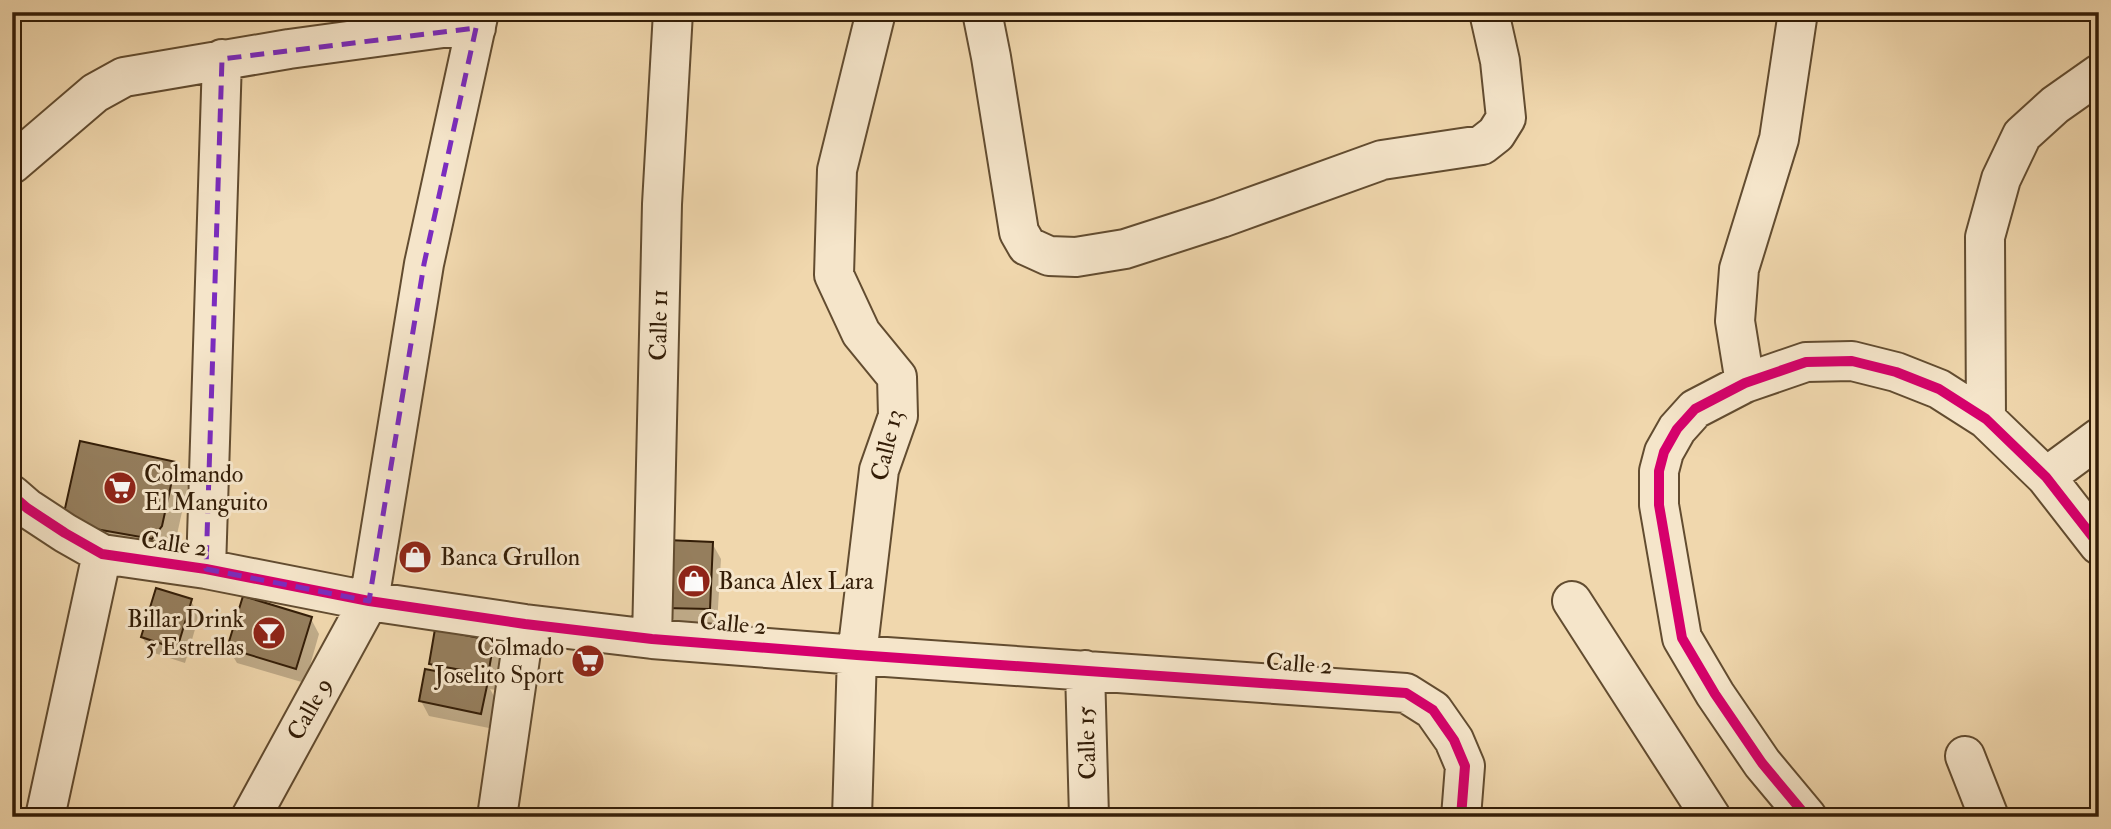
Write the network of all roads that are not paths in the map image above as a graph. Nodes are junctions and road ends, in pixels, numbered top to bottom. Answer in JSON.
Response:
{"nodes":[{"id":1,"x":673,"y":12,"type":"edge"},
{"id":2,"x":876,"y":12,"type":"edge"},
{"id":3,"x":982,"y":12,"type":"edge"},
{"id":4,"x":1489,"y":12,"type":"edge"},
{"id":5,"x":1798,"y":12,"type":"edge"},
{"id":6,"x":477,"y":20,"type":"edge"},
{"id":7,"x":222,"y":59,"type":"junction"},
{"id":8,"x":2099,"y":74,"type":"edge"},
{"id":9,"x":12,"y":164,"type":"edge"},
{"id":10,"x":1745,"y":383,"type":"junction"},
{"id":11,"x":1986,"y":419,"type":"junction"},
{"id":12,"x":2099,"y":438,"type":"edge"},
{"id":13,"x":2046,"y":477,"type":"junction"},
{"id":14,"x":17,"y":508,"type":"edge"},
{"id":15,"x":2099,"y":545,"type":"edge"},
{"id":16,"x":102,"y":554,"type":"junction"},
{"id":17,"x":206,"y":569,"type":"junction"},
{"id":18,"x":369,"y":600,"type":"junction"},
{"id":19,"x":1572,"y":601,"type":"dead end"},
{"id":20,"x":524,"y":624,"type":"junction"},
{"id":21,"x":652,"y":639,"type":"junction"},
{"id":22,"x":858,"y":655,"type":"junction"},
{"id":23,"x":1085,"y":670,"type":"junction"},
{"id":24,"x":1965,"y":757,"type":"dead end"},
{"id":25,"x":45,"y":817,"type":"edge"},
{"id":26,"x":251,"y":817,"type":"edge"},
{"id":27,"x":497,"y":817,"type":"edge"},
{"id":28,"x":852,"y":817,"type":"edge"},
{"id":29,"x":1089,"y":817,"type":"edge"},
{"id":30,"x":1461,"y":817,"type":"edge"},
{"id":31,"x":1711,"y":817,"type":"edge"},
{"id":32,"x":1807,"y":817,"type":"edge"},
{"id":33,"x":1989,"y":817,"type":"edge"}],
"edges":[{"from":1,"to":21,"type":"street","name":"Calle 11"},
{"from":2,"to":22,"type":"street","name":"Calle 13"},
{"from":3,"to":4,"type":"street"},
{"from":5,"to":10,"type":"street"},
{"from":6,"to":7,"type":"street"},
{"from":6,"to":18,"type":"street","name":"Calle 9"},
{"from":7,"to":9,"type":"street"},
{"from":7,"to":17,"type":"street"},
{"from":8,"to":11,"type":"street"},
{"from":10,"to":11,"type":"street"},
{"from":10,"to":32,"type":"street"},
{"from":11,"to":13,"type":"street"},
{"from":12,"to":13,"type":"street"},
{"from":13,"to":15,"type":"street"},
{"from":14,"to":16,"type":"street","name":"Calle 2"},
{"from":16,"to":17,"type":"street","name":"Calle 2"},
{"from":16,"to":25,"type":"street"},
{"from":17,"to":18,"type":"street","name":"Calle 2"},
{"from":18,"to":20,"type":"street","name":"Calle 2"},
{"from":18,"to":26,"type":"street","name":"Calle 9"},
{"from":19,"to":31,"type":"street"},
{"from":20,"to":21,"type":"street","name":"Calle 2"},
{"from":20,"to":27,"type":"street"},
{"from":21,"to":22,"type":"street","name":"Calle 2"},
{"from":22,"to":23,"type":"street","name":"Calle 2"},
{"from":22,"to":28,"type":"street","name":"Calle 13"},
{"from":23,"to":29,"type":"street","name":"Calle 15"},
{"from":23,"to":30,"type":"street","name":"Calle 2"},
{"from":24,"to":33,"type":"street"}]}
